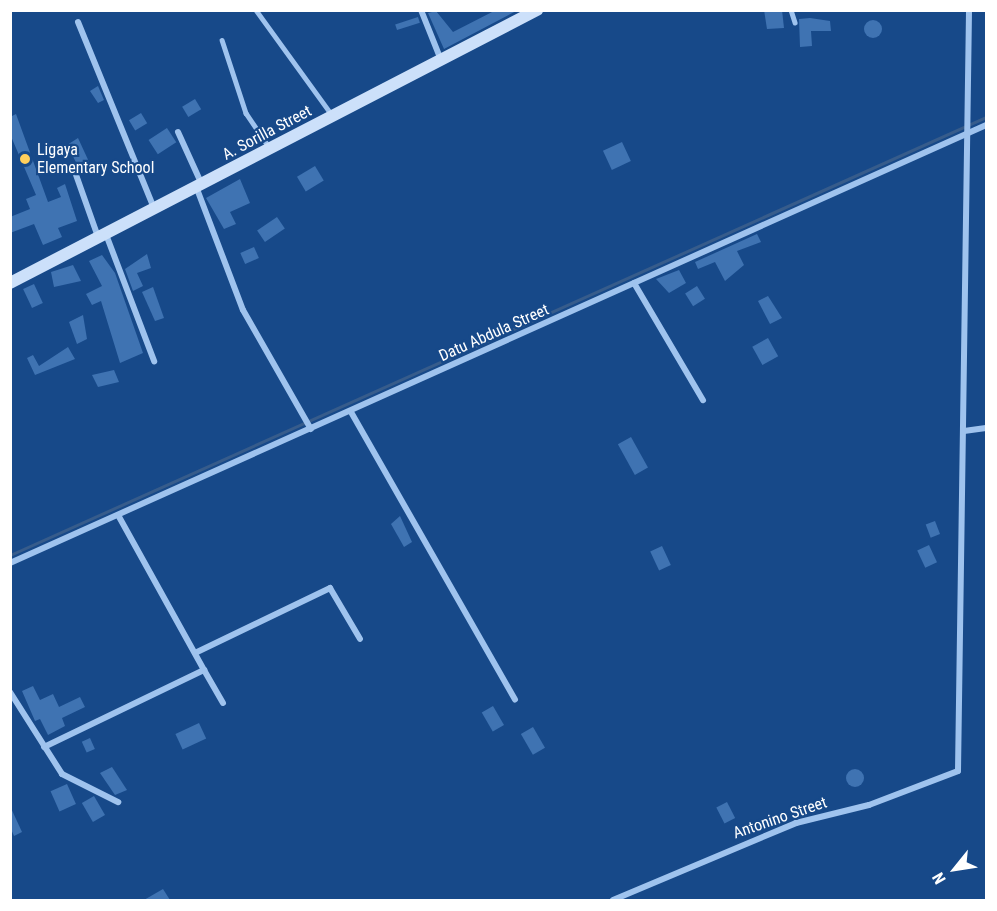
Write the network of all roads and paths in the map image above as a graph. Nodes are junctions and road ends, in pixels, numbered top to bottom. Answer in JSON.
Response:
{"nodes":[{"id":1,"x":256,"y":10,"type":"edge"},
{"id":2,"x":421,"y":10,"type":"edge"},
{"id":3,"x":537,"y":10,"type":"edge"},
{"id":4,"x":791,"y":10,"type":"edge"},
{"id":5,"x":969,"y":10,"type":"edge"},
{"id":6,"x":78,"y":22,"type":"dead end"},
{"id":7,"x":795,"y":22,"type":"dead end"},
{"id":8,"x":222,"y":40,"type":"dead end"},
{"id":9,"x":441,"y":60,"type":"junction"},
{"id":10,"x":333,"y":117,"type":"junction"},
{"id":11,"x":987,"y":125,"type":"edge"},
{"id":12,"x":178,"y":132,"type":"dead end"},
{"id":13,"x":970,"y":133,"type":"junction"},
{"id":14,"x":271,"y":149,"type":"junction"},
{"id":15,"x":75,"y":172,"type":"dead end"},
{"id":16,"x":200,"y":188,"type":"junction"},
{"id":17,"x":155,"y":212,"type":"junction"},
{"id":18,"x":103,"y":239,"type":"junction"},
{"id":19,"x":10,"y":283,"type":"edge"},
{"id":20,"x":634,"y":283,"type":"junction"},
{"id":21,"x":154,"y":361,"type":"dead end"},
{"id":22,"x":703,"y":400,"type":"dead end"},
{"id":23,"x":351,"y":412,"type":"junction"},
{"id":24,"x":987,"y":428,"type":"edge"},
{"id":25,"x":311,"y":429,"type":"junction"},
{"id":26,"x":964,"y":431,"type":"junction"},
{"id":27,"x":118,"y":515,"type":"junction"},
{"id":28,"x":10,"y":563,"type":"edge"},
{"id":29,"x":360,"y":639,"type":"dead end"},
{"id":30,"x":195,"y":652,"type":"junction"},
{"id":31,"x":204,"y":670,"type":"junction"},
{"id":32,"x":10,"y":692,"type":"edge"},
{"id":33,"x":515,"y":699,"type":"dead end"},
{"id":34,"x":223,"y":703,"type":"dead end"},
{"id":35,"x":44,"y":747,"type":"junction"},
{"id":36,"x":118,"y":802,"type":"dead end"},
{"id":37,"x":613,"y":900,"type":"edge"}],
"edges":[{"from":1,"to":10,"type":"lane"},
{"from":2,"to":9,"type":"street"},
{"from":3,"to":9,"type":"street","name":"A. Sorilla Street"},
{"from":4,"to":7,"type":"lane"},
{"from":5,"to":13,"type":"street"},
{"from":6,"to":17,"type":"street"},
{"from":8,"to":14,"type":"lane"},
{"from":9,"to":10,"type":"street","name":"A. Sorilla Street"},
{"from":10,"to":14,"type":"street","name":"A. Sorilla Street"},
{"from":11,"to":13,"type":"street","name":"Datu Abdula Street"},
{"from":12,"to":16,"type":"street"},
{"from":13,"to":20,"type":"street","name":"Datu Abdula Street"},
{"from":13,"to":26,"type":"street"},
{"from":14,"to":16,"type":"street","name":"A. Sorilla Street"},
{"from":15,"to":18,"type":"street"},
{"from":16,"to":17,"type":"street","name":"A. Sorilla Street"},
{"from":16,"to":25,"type":"street"},
{"from":17,"to":18,"type":"street","name":"A. Sorilla Street"},
{"from":18,"to":19,"type":"street","name":"A. Sorilla Street"},
{"from":18,"to":21,"type":"street"},
{"from":20,"to":22,"type":"street"},
{"from":20,"to":23,"type":"street","name":"Datu Abdula Street"},
{"from":23,"to":25,"type":"street","name":"Datu Abdula Street"},
{"from":23,"to":33,"type":"street"},
{"from":24,"to":26,"type":"street"},
{"from":25,"to":27,"type":"street","name":"Datu Abdula Street"},
{"from":26,"to":37,"type":"street","name":"Antonino Street"},
{"from":27,"to":28,"type":"street","name":"Datu Abdula Street"},
{"from":27,"to":30,"type":"street"},
{"from":29,"to":30,"type":"street"},
{"from":30,"to":31,"type":"street"},
{"from":31,"to":34,"type":"street"},
{"from":31,"to":35,"type":"street"},
{"from":32,"to":35,"type":"street"},
{"from":35,"to":36,"type":"street"}]}
